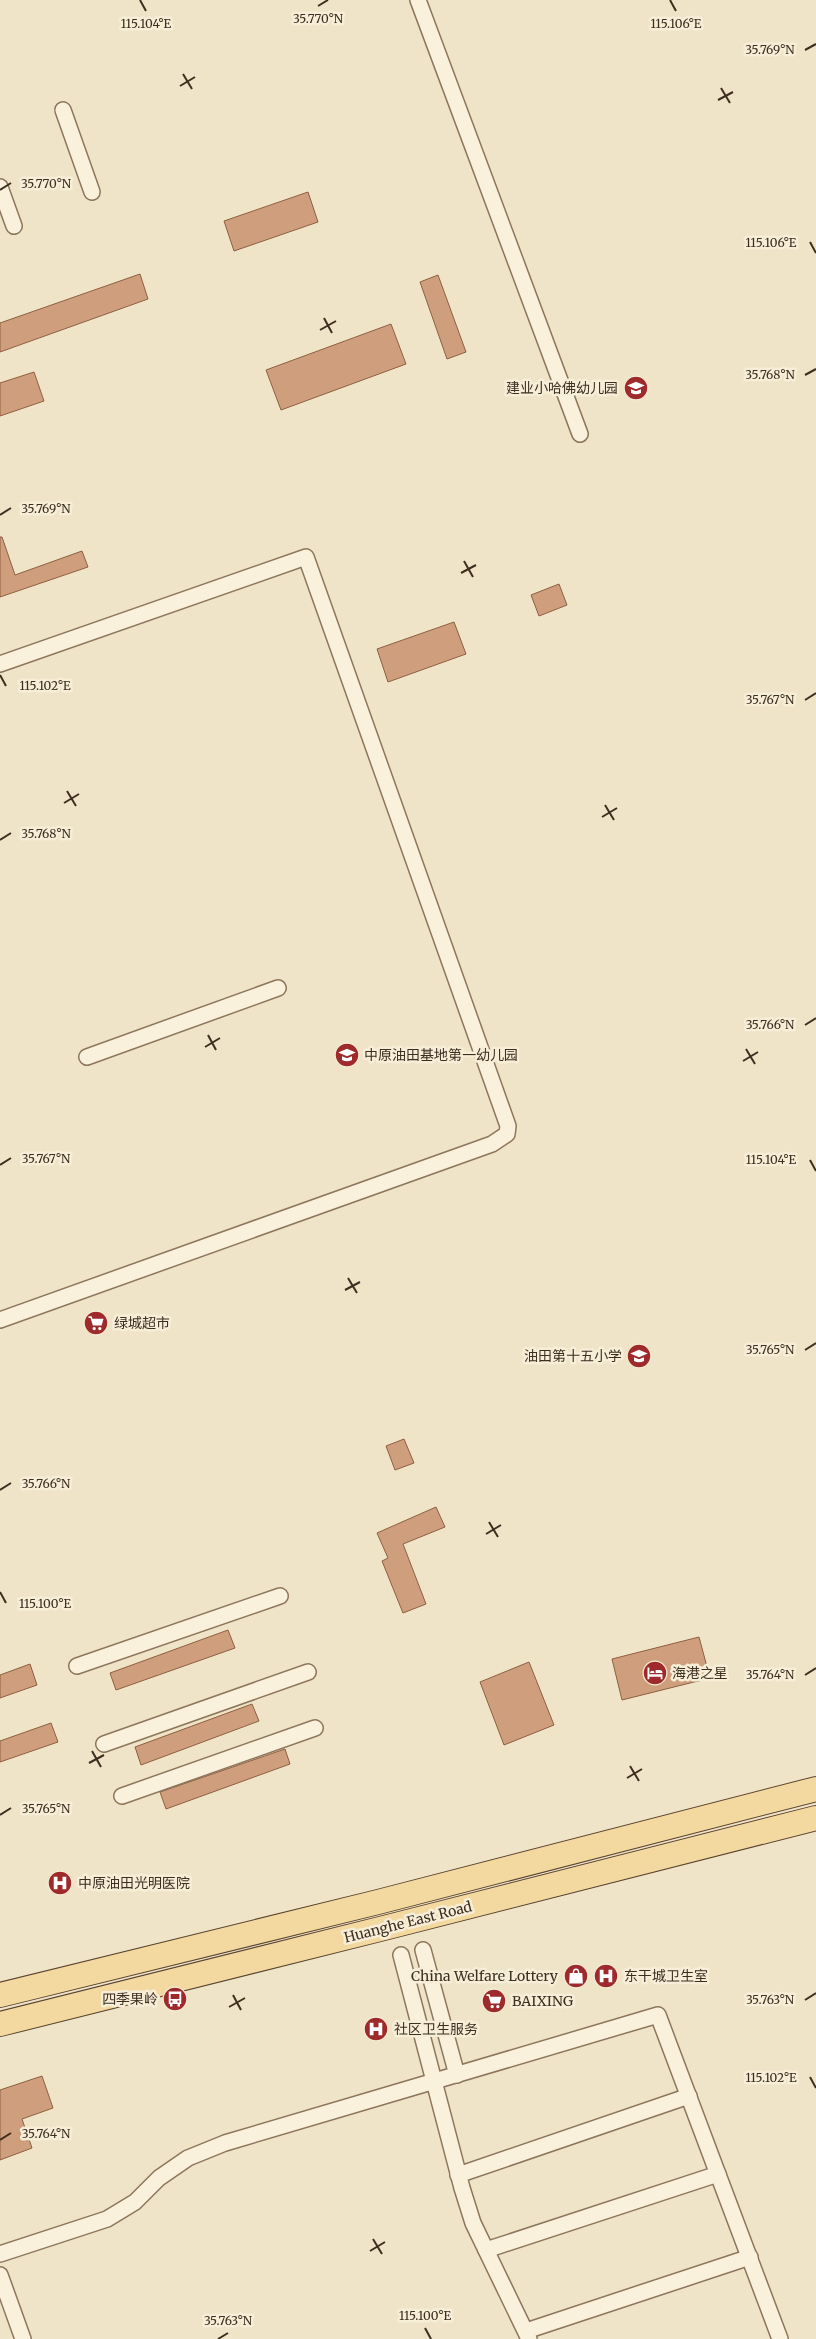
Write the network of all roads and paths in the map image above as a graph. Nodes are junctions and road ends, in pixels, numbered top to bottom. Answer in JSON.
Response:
{"nodes":[{"id":1,"x":418,"y":0,"type":"edge"},
{"id":2,"x":63,"y":110,"type":"dead end"},
{"id":3,"x":0,"y":187,"type":"edge"},
{"id":4,"x":92,"y":192,"type":"dead end"},
{"id":5,"x":14,"y":226,"type":"dead end"},
{"id":6,"x":580,"y":434,"type":"dead end"},
{"id":7,"x":0,"y":664,"type":"edge"},
{"id":8,"x":278,"y":988,"type":"dead end"},
{"id":9,"x":87,"y":1057,"type":"dead end"},
{"id":10,"x":0,"y":1320,"type":"edge"},
{"id":11,"x":280,"y":1596,"type":"dead end"},
{"id":12,"x":77,"y":1666,"type":"dead end"},
{"id":13,"x":308,"y":1672,"type":"dead end"},
{"id":14,"x":314,"y":1728,"type":"dead end"},
{"id":15,"x":104,"y":1744,"type":"dead end"},
{"id":16,"x":816,"y":1789,"type":"edge"},
{"id":17,"x":122,"y":1796,"type":"dead end"},
{"id":18,"x":816,"y":1818,"type":"edge"},
{"id":19,"x":423,"y":1950,"type":"dead end"},
{"id":20,"x":401,"y":1955,"type":"dead end"},
{"id":21,"x":0,"y":1995,"type":"edge"},
{"id":22,"x":0,"y":2024,"type":"edge"},
{"id":23,"x":457,"y":2075,"type":"junction"},
{"id":24,"x":434,"y":2082,"type":"junction"},
{"id":25,"x":689,"y":2096,"type":"junction"},
{"id":26,"x":718,"y":2174,"type":"junction"},
{"id":27,"x":458,"y":2175,"type":"junction"},
{"id":28,"x":486,"y":2250,"type":"junction"},
{"id":29,"x":0,"y":2254,"type":"edge"},
{"id":30,"x":750,"y":2257,"type":"junction"},
{"id":31,"x":0,"y":2275,"type":"edge"},
{"id":32,"x":527,"y":2335,"type":"edge"},
{"id":33,"x":774,"y":2337,"type":"edge"},
{"id":34,"x":22,"y":2339,"type":"edge"}],
"edges":[{"from":1,"to":6,"type":"street"},
{"from":2,"to":4,"type":"street"},
{"from":3,"to":5,"type":"street"},
{"from":7,"to":10,"type":"street"},
{"from":8,"to":9,"type":"street"},
{"from":11,"to":12,"type":"street"},
{"from":13,"to":15,"type":"street"},
{"from":14,"to":17,"type":"street"},
{"from":16,"to":21,"type":"main road","name":"Huanghe East Road"},
{"from":18,"to":22,"type":"main road","name":"Huanghe East Road"},
{"from":19,"to":23,"type":"street"},
{"from":20,"to":24,"type":"street"},
{"from":23,"to":24,"type":"street"},
{"from":23,"to":25,"type":"street"},
{"from":24,"to":27,"type":"street"},
{"from":24,"to":29,"type":"street"},
{"from":25,"to":26,"type":"street"},
{"from":25,"to":27,"type":"street"},
{"from":26,"to":28,"type":"street"},
{"from":26,"to":30,"type":"street"},
{"from":27,"to":28,"type":"street"},
{"from":28,"to":32,"type":"street"},
{"from":30,"to":32,"type":"street"},
{"from":30,"to":33,"type":"street"},
{"from":31,"to":34,"type":"street"}]}
